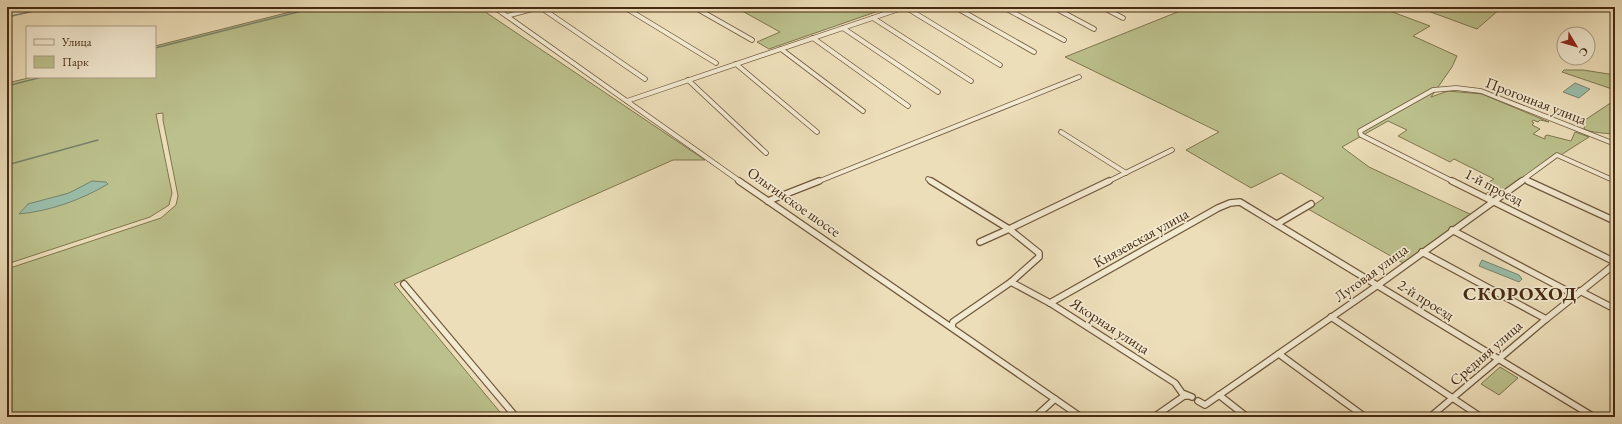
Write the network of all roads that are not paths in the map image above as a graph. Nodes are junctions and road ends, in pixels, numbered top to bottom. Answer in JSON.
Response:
{"nodes":[{"id":1,"x":494,"y":7,"type":"edge"},
{"id":2,"x":540,"y":7,"type":"edge"},
{"id":3,"x":624,"y":7,"type":"edge"},
{"id":4,"x":694,"y":7,"type":"edge"},
{"id":5,"x":905,"y":7,"type":"edge"},
{"id":6,"x":955,"y":7,"type":"edge"},
{"id":7,"x":1003,"y":7,"type":"edge"},
{"id":8,"x":1053,"y":7,"type":"edge"},
{"id":9,"x":1102,"y":7,"type":"edge"},
{"id":10,"x":507,"y":16,"type":"junction"},
{"id":11,"x":873,"y":18,"type":"junction"},
{"id":12,"x":1123,"y":18,"type":"dead end"},
{"id":13,"x":844,"y":28,"type":"junction"},
{"id":14,"x":1094,"y":28,"type":"dead end"},
{"id":15,"x":813,"y":38,"type":"junction"},
{"id":16,"x":752,"y":40,"type":"dead end"},
{"id":17,"x":1064,"y":40,"type":"dead end"},
{"id":18,"x":781,"y":49,"type":"junction"},
{"id":19,"x":1034,"y":52,"type":"dead end"},
{"id":20,"x":716,"y":63,"type":"dead end"},
{"id":21,"x":736,"y":64,"type":"junction"},
{"id":22,"x":1000,"y":65,"type":"dead end"},
{"id":23,"x":1079,"y":77,"type":"dead end"},
{"id":24,"x":645,"y":79,"type":"dead end"},
{"id":25,"x":688,"y":80,"type":"junction"},
{"id":26,"x":971,"y":81,"type":"dead end"},
{"id":27,"x":1471,"y":89,"type":"joint"},
{"id":28,"x":938,"y":92,"type":"dead end"},
{"id":29,"x":627,"y":101,"type":"junction"},
{"id":30,"x":908,"y":106,"type":"dead end"},
{"id":31,"x":863,"y":111,"type":"dead end"},
{"id":32,"x":817,"y":132,"type":"dead end"},
{"id":33,"x":1061,"y":132,"type":"dead end"},
{"id":34,"x":1615,"y":144,"type":"edge"},
{"id":35,"x":1172,"y":150,"type":"dead end"},
{"id":36,"x":766,"y":153,"type":"dead end"},
{"id":37,"x":1126,"y":173,"type":"junction"},
{"id":38,"x":928,"y":179,"type":"dead end"},
{"id":39,"x":1525,"y":179,"type":"junction"},
{"id":40,"x":1615,"y":181,"type":"edge"},
{"id":41,"x":1493,"y":200,"type":"junction"},
{"id":42,"x":768,"y":201,"type":"junction"},
{"id":43,"x":1246,"y":204,"type":"joint"},
{"id":44,"x":1311,"y":204,"type":"dead end"},
{"id":45,"x":1615,"y":221,"type":"edge"},
{"id":46,"x":1277,"y":224,"type":"junction"},
{"id":47,"x":1009,"y":229,"type":"junction"},
{"id":48,"x":1452,"y":230,"type":"junction"},
{"id":49,"x":980,"y":242,"type":"dead end"},
{"id":50,"x":1422,"y":252,"type":"junction"},
{"id":51,"x":1615,"y":263,"type":"edge"},
{"id":52,"x":1010,"y":282,"type":"junction"},
{"id":53,"x":404,"y":284,"type":"dead end"},
{"id":54,"x":1378,"y":285,"type":"junction"},
{"id":55,"x":1578,"y":293,"type":"junction"},
{"id":56,"x":1050,"y":303,"type":"junction"},
{"id":57,"x":1615,"y":309,"type":"edge"},
{"id":58,"x":1331,"y":318,"type":"junction"},
{"id":59,"x":1546,"y":319,"type":"junction"},
{"id":60,"x":952,"y":327,"type":"junction"},
{"id":61,"x":1279,"y":354,"type":"junction"},
{"id":62,"x":1497,"y":359,"type":"junction"},
{"id":63,"x":1220,"y":395,"type":"junction"},
{"id":64,"x":1055,"y":399,"type":"junction"},
{"id":65,"x":1195,"y":399,"type":"junction"},
{"id":66,"x":1452,"y":399,"type":"junction"},
{"id":67,"x":516,"y":417,"type":"edge"},
{"id":68,"x":1035,"y":417,"type":"edge"},
{"id":69,"x":1081,"y":417,"type":"edge"},
{"id":70,"x":1154,"y":417,"type":"edge"},
{"id":71,"x":1247,"y":417,"type":"edge"},
{"id":72,"x":1365,"y":417,"type":"edge"},
{"id":73,"x":1430,"y":417,"type":"edge"},
{"id":74,"x":1482,"y":417,"type":"edge"},
{"id":75,"x":1594,"y":417,"type":"edge"}],
"edges":[{"from":1,"to":10,"type":"street","name":"Ольгинское шоссе"},
{"from":2,"to":10,"type":"street"},
{"from":2,"to":24,"type":"street"},
{"from":3,"to":20,"type":"street"},
{"from":4,"to":16,"type":"street"},
{"from":5,"to":11,"type":"street"},
{"from":5,"to":22,"type":"street"},
{"from":6,"to":19,"type":"street"},
{"from":7,"to":17,"type":"street"},
{"from":8,"to":14,"type":"street"},
{"from":9,"to":12,"type":"street"},
{"from":10,"to":29,"type":"street","name":"Ольгинское шоссе"},
{"from":11,"to":13,"type":"street"},
{"from":11,"to":26,"type":"street"},
{"from":13,"to":15,"type":"street"},
{"from":13,"to":28,"type":"street"},
{"from":15,"to":18,"type":"street"},
{"from":15,"to":30,"type":"street"},
{"from":18,"to":21,"type":"street"},
{"from":18,"to":31,"type":"street"},
{"from":21,"to":25,"type":"street"},
{"from":21,"to":32,"type":"street"},
{"from":23,"to":42,"type":"street"},
{"from":25,"to":29,"type":"street"},
{"from":25,"to":36,"type":"street"},
{"from":27,"to":34,"type":"street","name":"Прогонная улица"},
{"from":27,"to":41,"type":"street","name":"1-й проезд"},
{"from":29,"to":42,"type":"street","name":"Ольгинское шоссе"},
{"from":33,"to":37,"type":"street"},
{"from":35,"to":37,"type":"street"},
{"from":37,"to":47,"type":"street"},
{"from":38,"to":47,"type":"street"},
{"from":39,"to":40,"type":"street","name":"Луговая улица"},
{"from":39,"to":41,"type":"street","name":"Луговая улица"},
{"from":39,"to":45,"type":"street"},
{"from":41,"to":48,"type":"street","name":"Луговая улица"},
{"from":41,"to":51,"type":"street","name":"1-й проезд"},
{"from":42,"to":60,"type":"street","name":"Ольгинское шоссе"},
{"from":43,"to":46,"type":"street","name":"2-й проезд"},
{"from":43,"to":56,"type":"street","name":"Князевская улица"},
{"from":44,"to":46,"type":"street"},
{"from":46,"to":54,"type":"street","name":"2-й проезд"},
{"from":47,"to":49,"type":"street"},
{"from":47,"to":52,"type":"street"},
{"from":48,"to":50,"type":"street","name":"Луговая улица"},
{"from":48,"to":55,"type":"street"},
{"from":50,"to":54,"type":"street","name":"Луговая улица"},
{"from":50,"to":59,"type":"street"},
{"from":51,"to":55,"type":"street","name":"Средняя улица"},
{"from":52,"to":56,"type":"street","name":"Якорная улица"},
{"from":52,"to":60,"type":"street"},
{"from":53,"to":67,"type":"street"},
{"from":54,"to":58,"type":"street","name":"Луговая улица"},
{"from":54,"to":62,"type":"street","name":"2-й проезд"},
{"from":55,"to":57,"type":"street"},
{"from":55,"to":59,"type":"street","name":"Средняя улица"},
{"from":56,"to":65,"type":"street","name":"Якорная улица"},
{"from":58,"to":61,"type":"street","name":"Луговая улица"},
{"from":58,"to":66,"type":"street"},
{"from":59,"to":62,"type":"street","name":"Средняя улица"},
{"from":60,"to":64,"type":"street","name":"Ольгинское шоссе"},
{"from":61,"to":63,"type":"street","name":"Луговая улица"},
{"from":61,"to":72,"type":"street"},
{"from":62,"to":66,"type":"street","name":"Средняя улица"},
{"from":62,"to":75,"type":"street","name":"2-й проезд"},
{"from":63,"to":65,"type":"street","name":"Луговая улица"},
{"from":63,"to":71,"type":"street"},
{"from":64,"to":68,"type":"street"},
{"from":64,"to":69,"type":"street","name":"Ольгинское шоссе"},
{"from":65,"to":70,"type":"street","name":"Луговая улица"},
{"from":66,"to":73,"type":"street","name":"Средняя улица"},
{"from":66,"to":74,"type":"street"}]}
